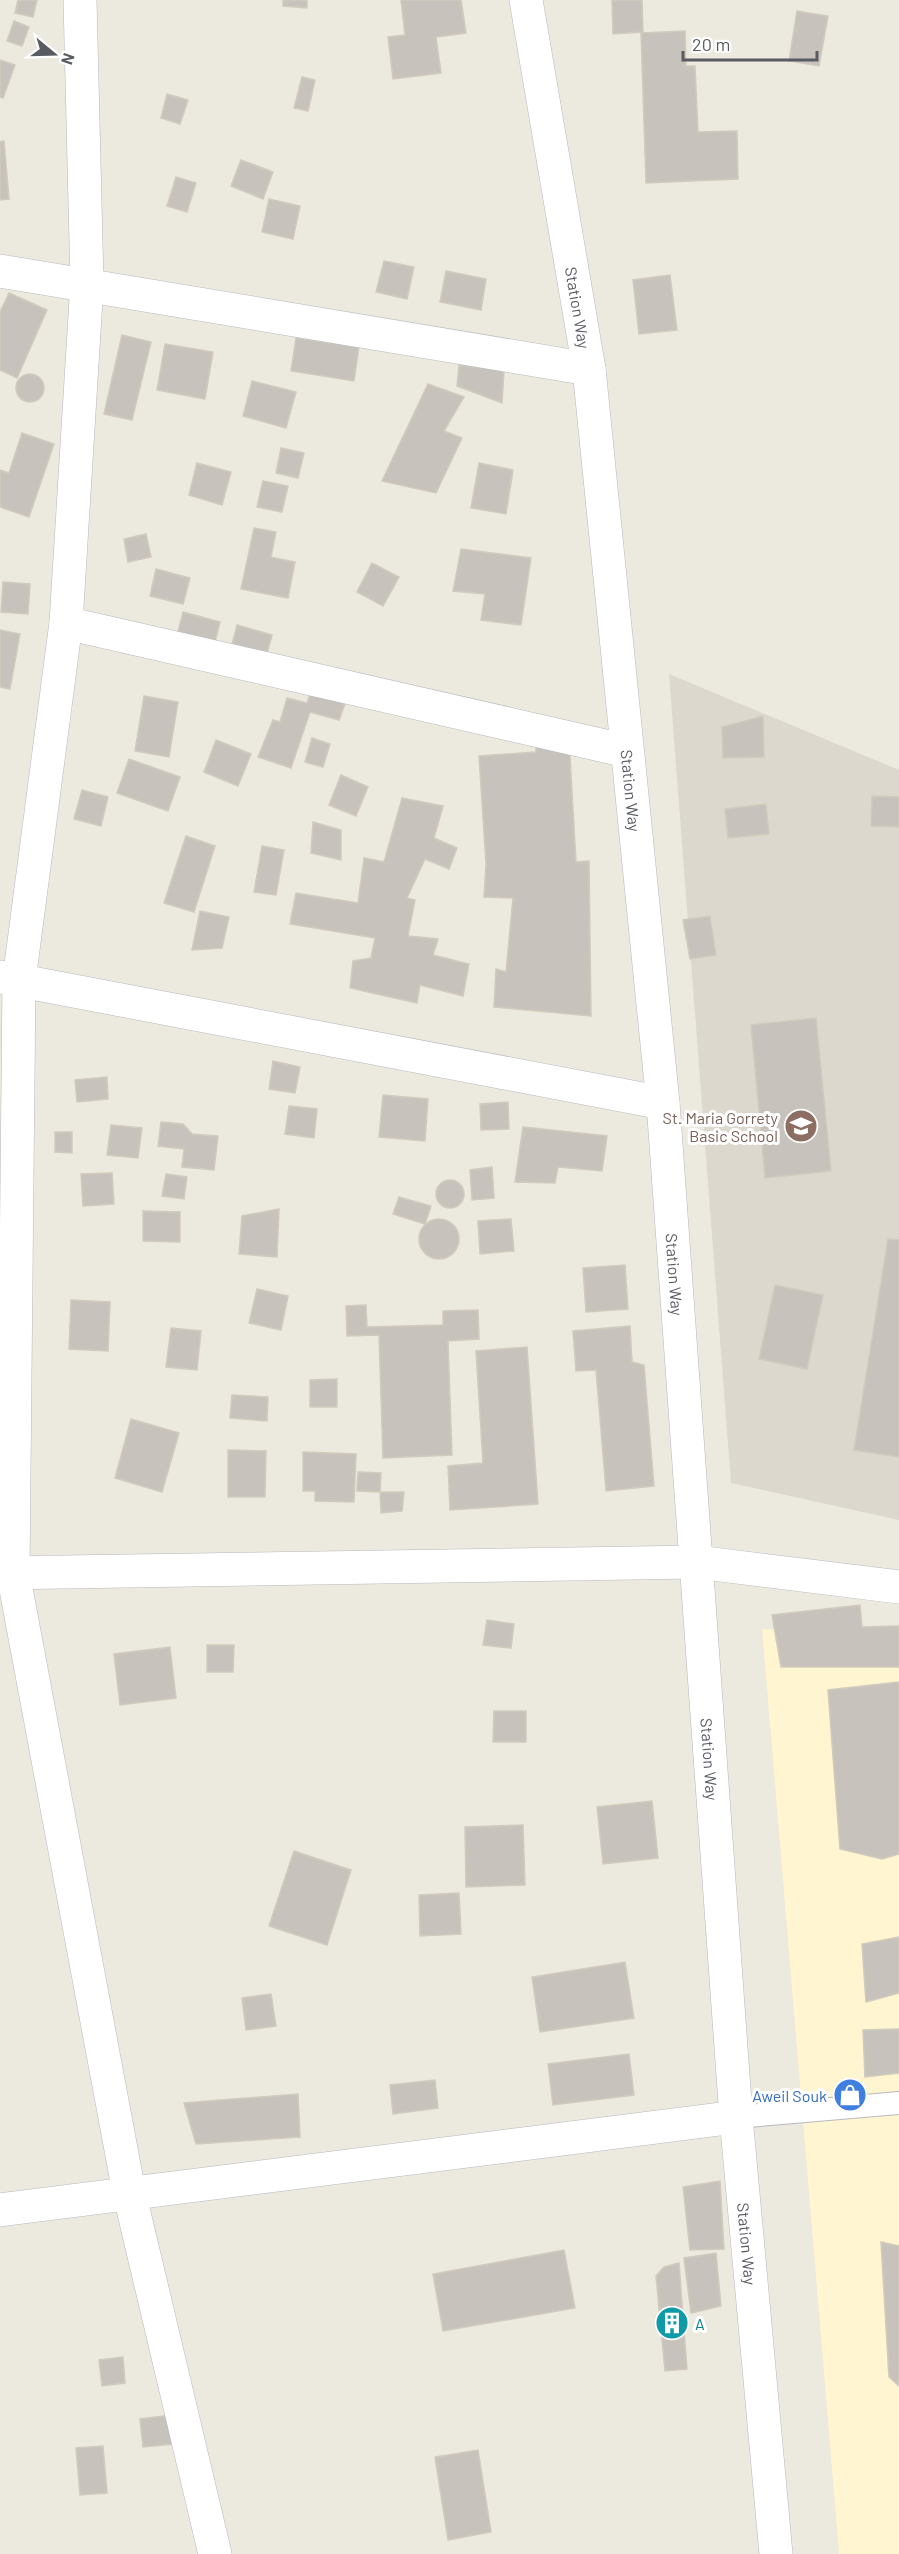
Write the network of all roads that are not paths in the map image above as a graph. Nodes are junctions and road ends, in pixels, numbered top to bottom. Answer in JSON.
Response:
{"nodes":[{"id":1,"x":80,"y":0,"type":"edge"},
{"id":2,"x":526,"y":0,"type":"edge"},
{"id":3,"x":0,"y":271,"type":"edge"},
{"id":4,"x":87,"y":283,"type":"junction"},
{"id":5,"x":589,"y":369,"type":"junction"},
{"id":6,"x":66,"y":623,"type":"junction"},
{"id":7,"x":627,"y":751,"type":"junction"},
{"id":8,"x":9,"y":978,"type":"edge"},
{"id":9,"x":663,"y":1103,"type":"junction"},
{"id":10,"x":697,"y":1562,"type":"junction"},
{"id":11,"x":6,"y":1573,"type":"edge"},
{"id":12,"x":899,"y":1587,"type":"edge"},
{"id":13,"x":899,"y":2103,"type":"edge"},
{"id":14,"x":736,"y":2117,"type":"junction"},
{"id":15,"x":129,"y":2192,"type":"junction"},
{"id":16,"x":0,"y":2210,"type":"edge"},
{"id":17,"x":215,"y":2554,"type":"edge"},
{"id":18,"x":776,"y":2554,"type":"edge"}],
"edges":[{"from":1,"to":4,"type":"street"},
{"from":2,"to":5,"type":"street","name":"Station Way"},
{"from":3,"to":4,"type":"street"},
{"from":4,"to":5,"type":"street"},
{"from":4,"to":6,"type":"street"},
{"from":5,"to":7,"type":"street","name":"Station Way"},
{"from":6,"to":7,"type":"street"},
{"from":6,"to":8,"type":"street"},
{"from":7,"to":9,"type":"street","name":"Station Way"},
{"from":8,"to":9,"type":"street"},
{"from":8,"to":11,"type":"street"},
{"from":9,"to":10,"type":"street","name":"Station Way"},
{"from":10,"to":11,"type":"street"},
{"from":10,"to":12,"type":"street"},
{"from":10,"to":14,"type":"street","name":"Station Way"},
{"from":11,"to":15,"type":"street"},
{"from":13,"to":14,"type":"lane"},
{"from":14,"to":15,"type":"street"},
{"from":14,"to":18,"type":"street","name":"Station Way"},
{"from":15,"to":16,"type":"street"},
{"from":15,"to":17,"type":"street"}]}
